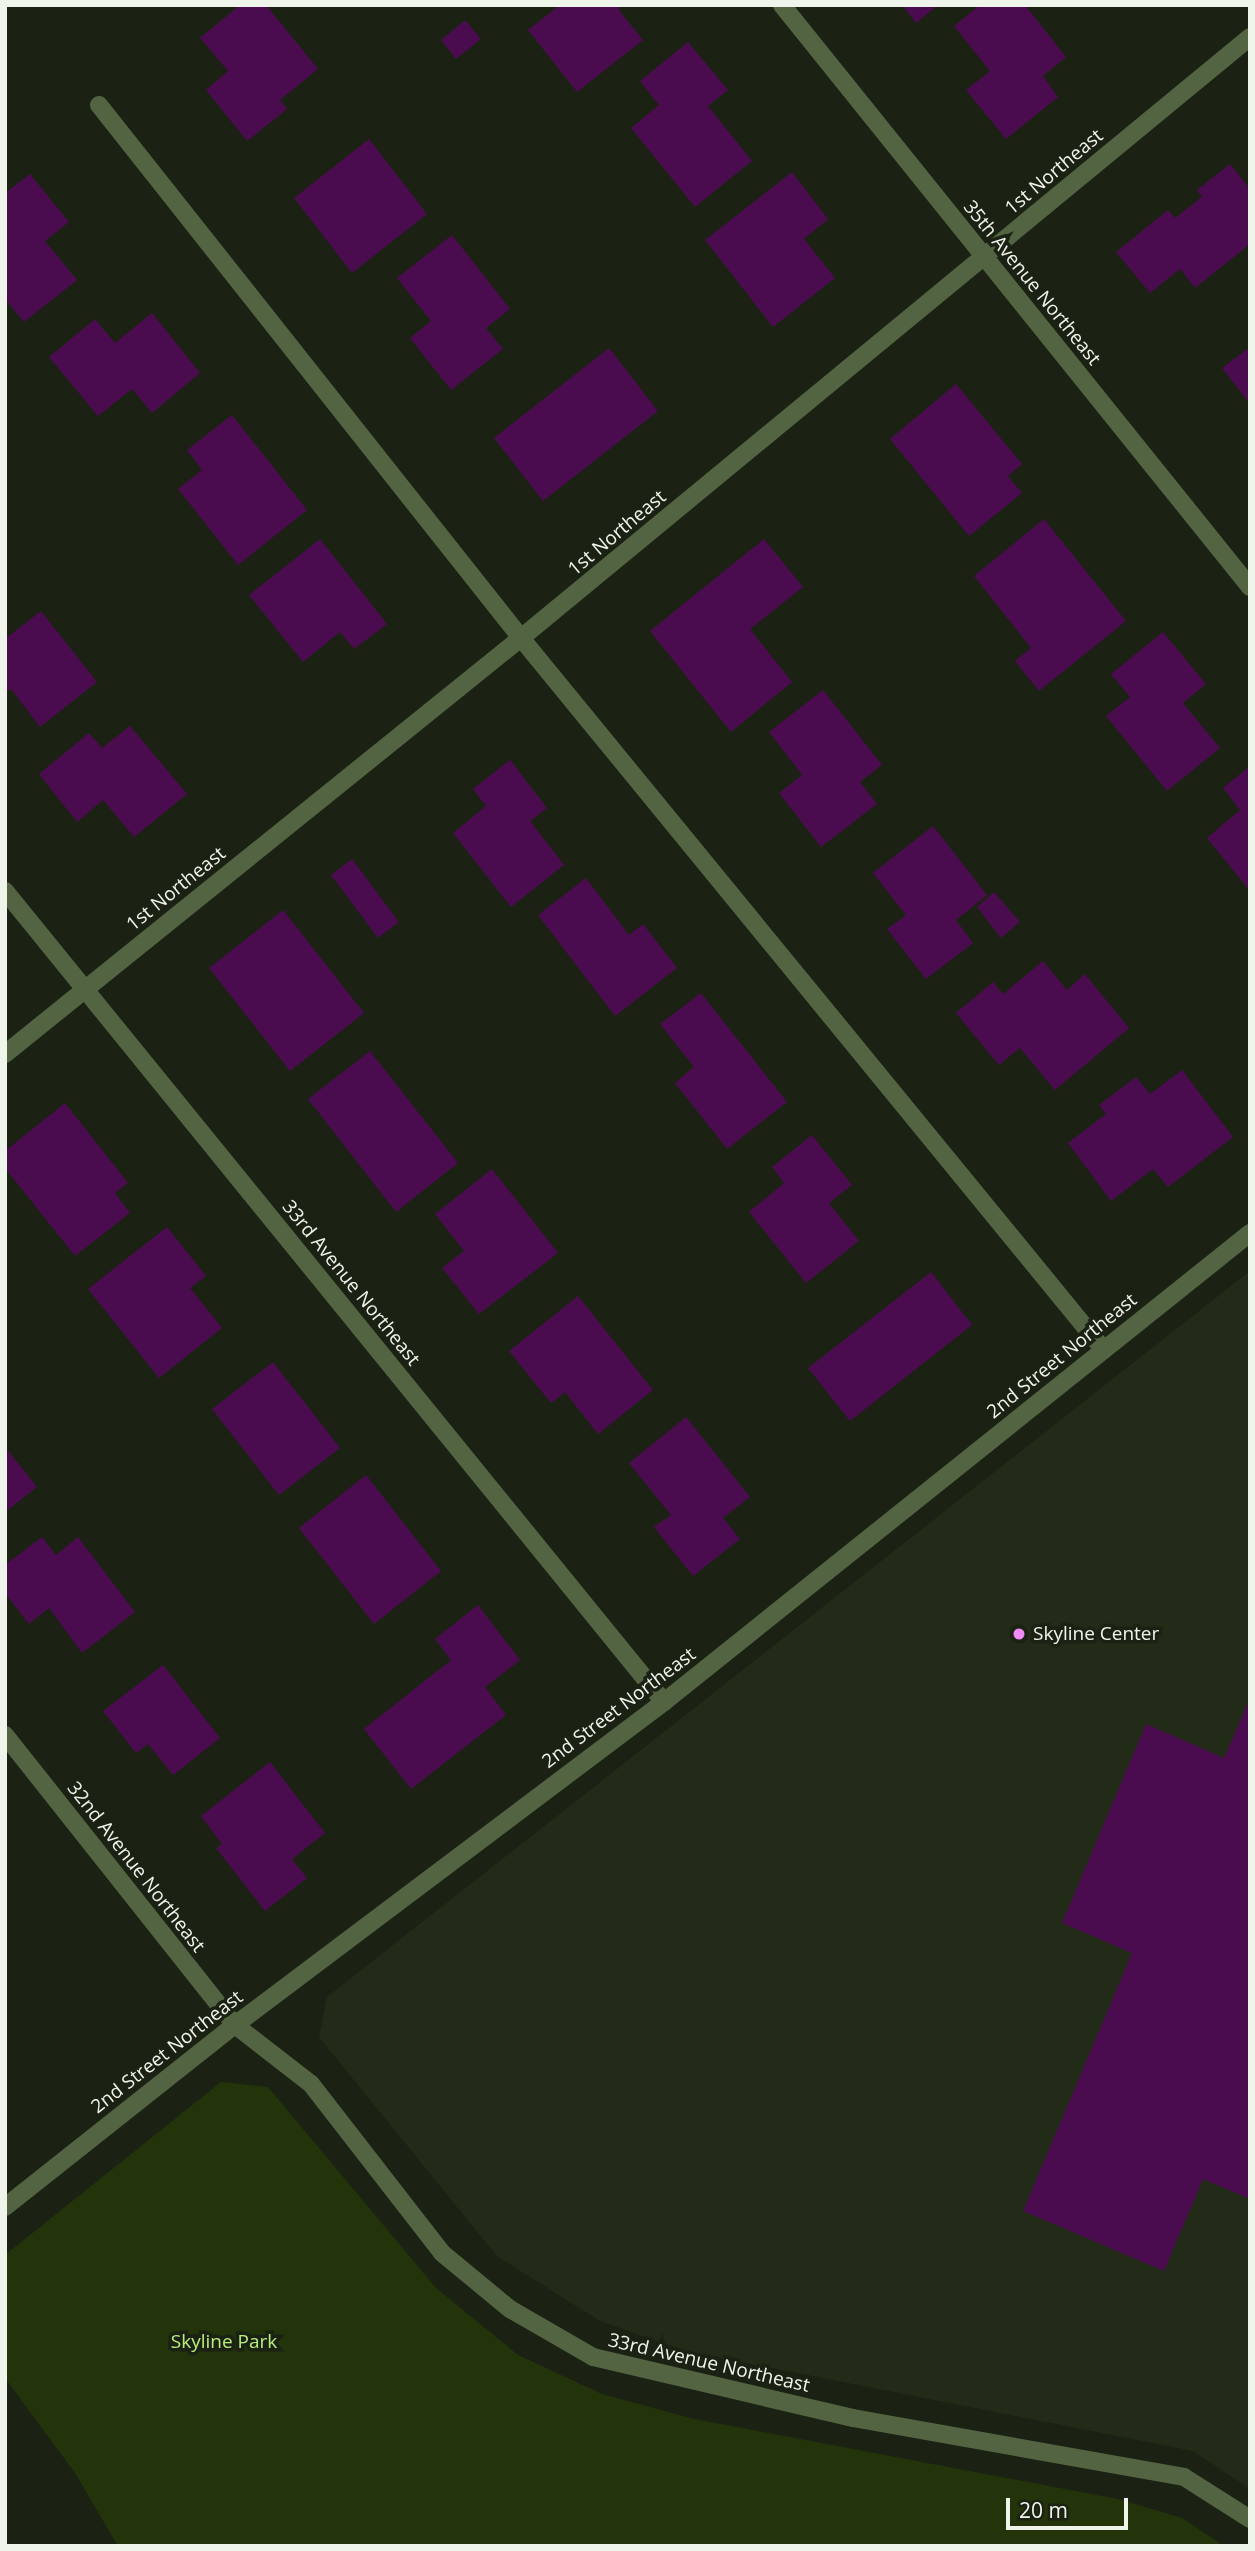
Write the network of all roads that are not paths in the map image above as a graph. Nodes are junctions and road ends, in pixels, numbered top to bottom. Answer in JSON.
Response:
{"nodes":[{"id":1,"x":782,"y":5,"type":"edge"},
{"id":2,"x":1250,"y":37,"type":"edge"},
{"id":3,"x":99,"y":105,"type":"dead end"},
{"id":4,"x":984,"y":257,"type":"junction"},
{"id":5,"x":1250,"y":587,"type":"edge"},
{"id":6,"x":522,"y":638,"type":"junction"},
{"id":7,"x":5,"y":891,"type":"edge"},
{"id":8,"x":85,"y":990,"type":"junction"},
{"id":9,"x":5,"y":1054,"type":"edge"},
{"id":10,"x":1250,"y":1233,"type":"edge"},
{"id":11,"x":1104,"y":1350,"type":"junction"},
{"id":12,"x":664,"y":1702,"type":"junction"},
{"id":13,"x":5,"y":1735,"type":"edge"},
{"id":14,"x":235,"y":2025,"type":"junction"},
{"id":15,"x":5,"y":2207,"type":"edge"},
{"id":16,"x":1250,"y":2519,"type":"edge"}],
"edges":[{"from":1,"to":4,"type":"street","name":"35th Avenue Northeast"},
{"from":2,"to":4,"type":"street","name":"1st Northeast"},
{"from":3,"to":6,"type":"street"},
{"from":4,"to":5,"type":"street","name":"35th Avenue Northeast"},
{"from":4,"to":6,"type":"street","name":"1st Northeast"},
{"from":6,"to":8,"type":"street","name":"1st Northeast"},
{"from":6,"to":11,"type":"street"},
{"from":7,"to":8,"type":"street","name":"33rd Avenue Northeast"},
{"from":8,"to":9,"type":"street","name":"1st Northeast"},
{"from":8,"to":12,"type":"street","name":"33rd Avenue Northeast"},
{"from":10,"to":11,"type":"street","name":"2nd Street Northeast"},
{"from":11,"to":12,"type":"street","name":"2nd Street Northeast"},
{"from":12,"to":14,"type":"street","name":"2nd Street Northeast"},
{"from":13,"to":14,"type":"street","name":"32nd Avenue Northeast"},
{"from":14,"to":15,"type":"street","name":"2nd Street Northeast"},
{"from":14,"to":16,"type":"street","name":"33rd Avenue Northeast"}]}
